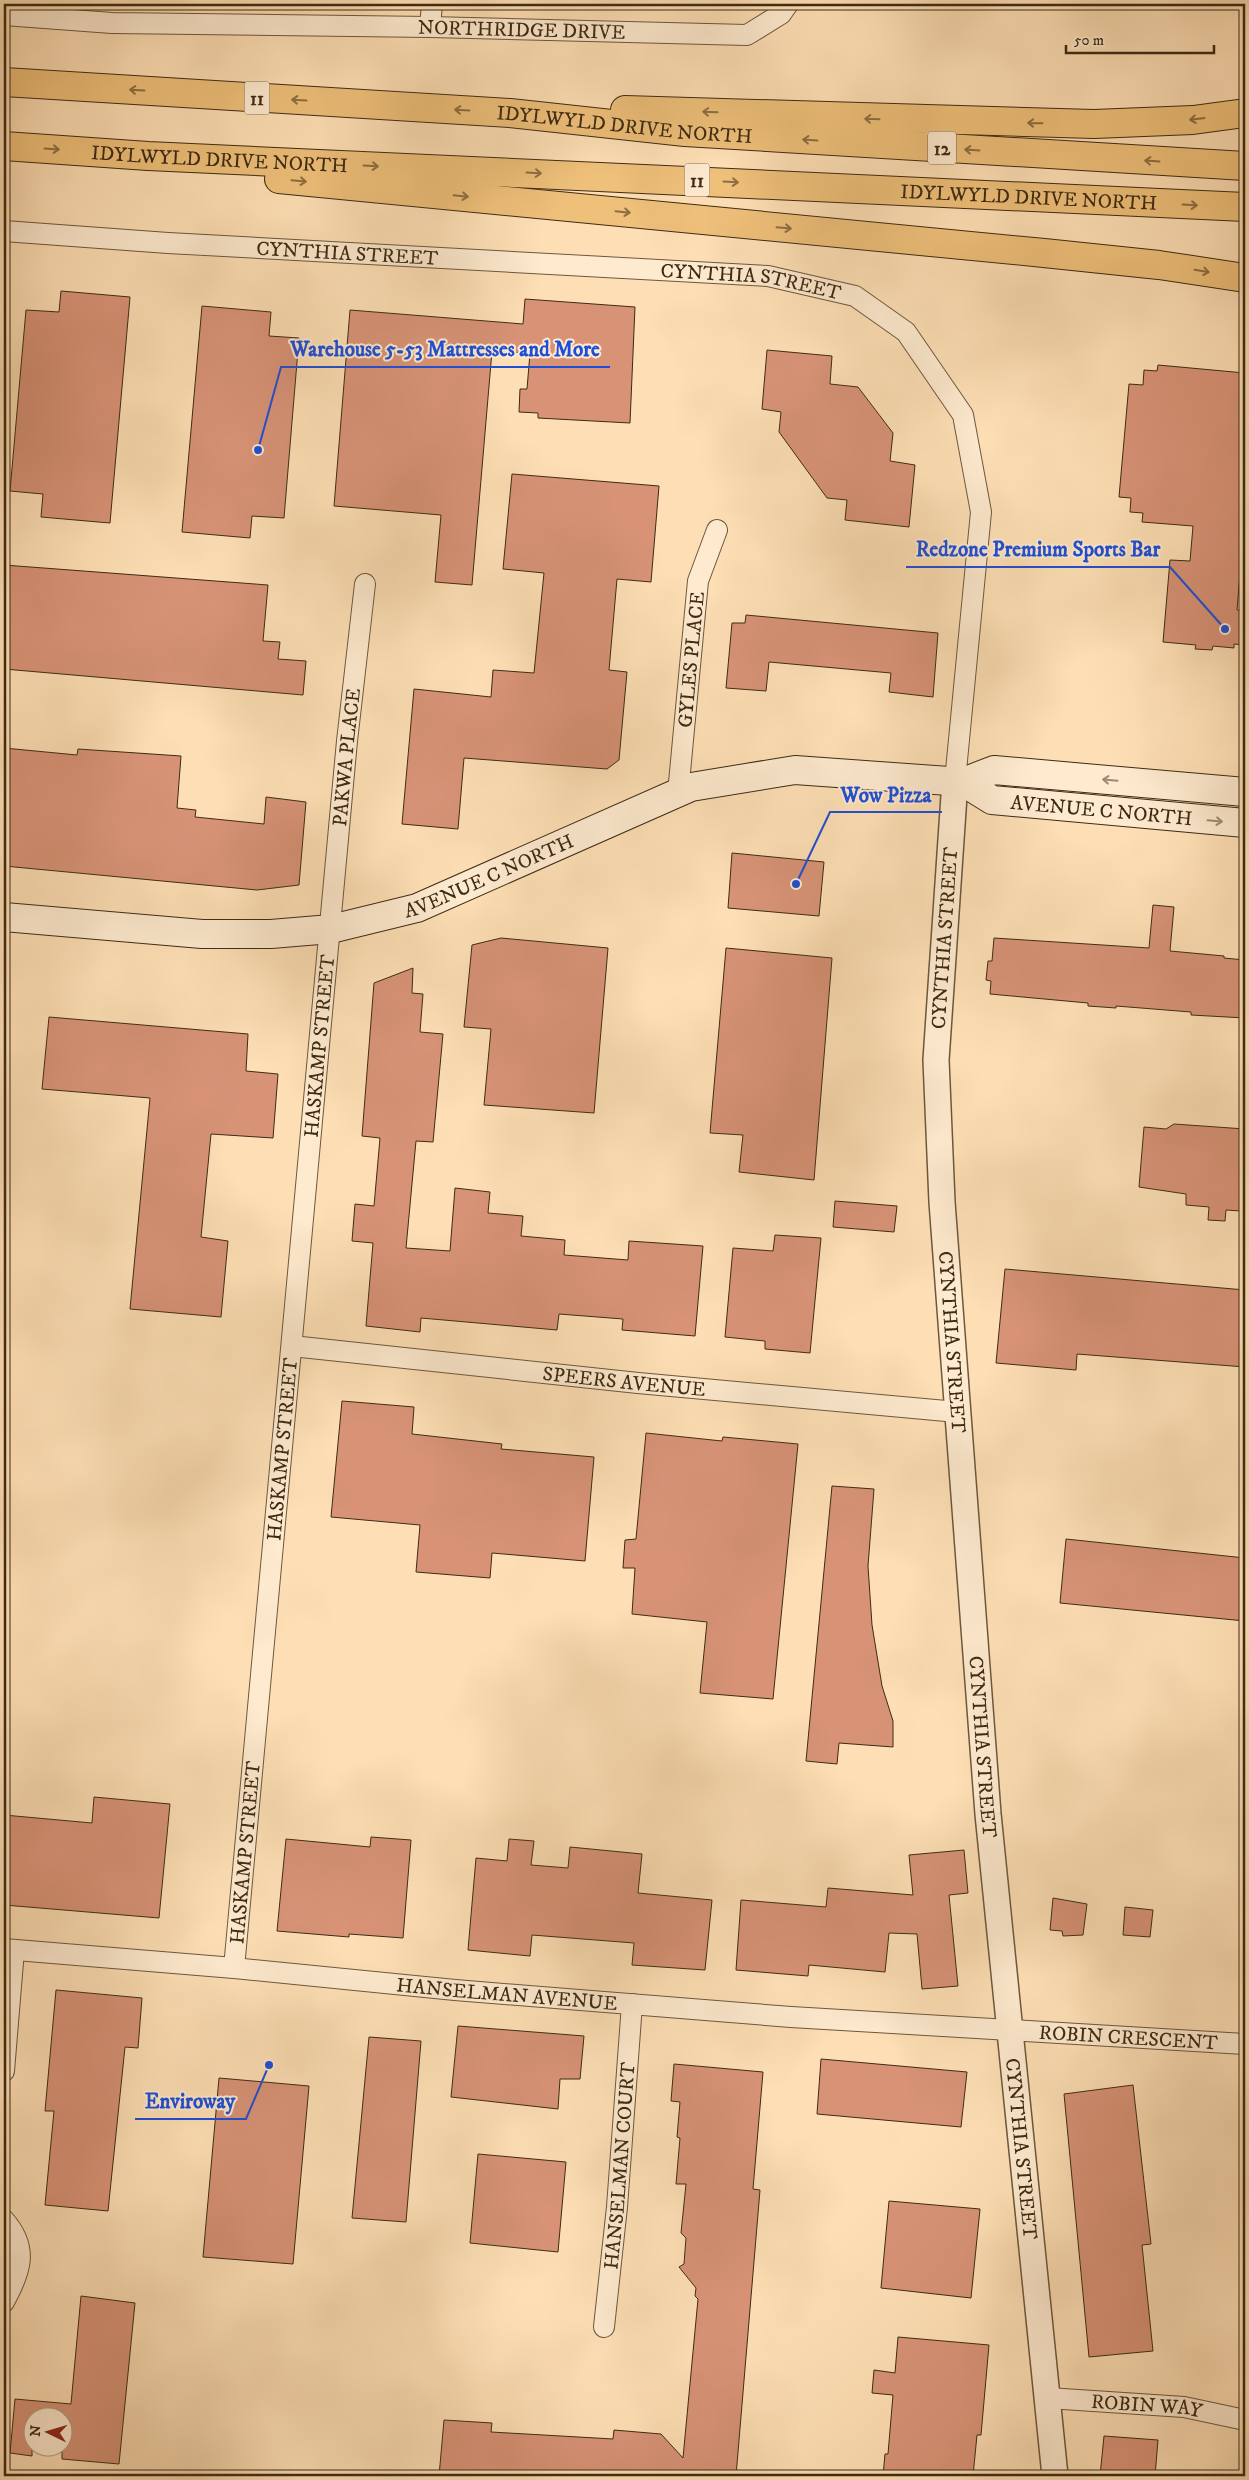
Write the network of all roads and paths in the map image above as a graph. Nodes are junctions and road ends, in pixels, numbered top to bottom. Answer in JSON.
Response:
{"nodes":[{"id":1,"x":432,"y":4,"type":"edge"},
{"id":2,"x":788,"y":4,"type":"edge"},
{"id":3,"x":4,"y":15,"type":"edge"},
{"id":4,"x":430,"y":26,"type":"junction"},
{"id":5,"x":4,"y":82,"type":"edge"},
{"id":6,"x":1245,"y":112,"type":"edge"},
{"id":7,"x":510,"y":113,"type":"junction"},
{"id":8,"x":4,"y":146,"type":"edge"},
{"id":9,"x":148,"y":156,"type":"junction"},
{"id":10,"x":1245,"y":166,"type":"edge"},
{"id":11,"x":1245,"y":207,"type":"edge"},
{"id":12,"x":4,"y":231,"type":"edge"},
{"id":13,"x":1245,"y":278,"type":"edge"},
{"id":14,"x":717,"y":530,"type":"dead end"},
{"id":15,"x":365,"y":584,"type":"dead end"},
{"id":16,"x":959,"y":782,"type":"junction"},
{"id":17,"x":1140,"y":782,"type":"junction"},
{"id":18,"x":1245,"y":792,"type":"edge"},
{"id":19,"x":678,"y":793,"type":"junction"},
{"id":20,"x":1138,"y":814,"type":"junction"},
{"id":21,"x":1245,"y":823,"type":"edge"},
{"id":22,"x":4,"y":917,"type":"edge"},
{"id":23,"x":331,"y":929,"type":"junction"},
{"id":24,"x":292,"y":1346,"type":"junction"},
{"id":25,"x":958,"y":1412,"type":"junction"},
{"id":26,"x":9,"y":1949,"type":"edge"},
{"id":27,"x":234,"y":1968,"type":"junction"},
{"id":28,"x":632,"y":2004,"type":"junction"},
{"id":29,"x":1010,"y":2030,"type":"junction"},
{"id":30,"x":1245,"y":2044,"type":"edge"},
{"id":31,"x":4,"y":2071,"type":"edge"},
{"id":32,"x":4,"y":2220,"type":"edge"},
{"id":33,"x":4,"y":2302,"type":"edge"},
{"id":34,"x":604,"y":2327,"type":"dead end"},
{"id":35,"x":1048,"y":2398,"type":"junction"},
{"id":36,"x":1245,"y":2420,"type":"edge"},
{"id":37,"x":1055,"y":2476,"type":"edge"}],
"edges":[{"from":1,"to":4,"type":"street"},
{"from":2,"to":4,"type":"street","name":"NORTHRIDGE DRIVE"},
{"from":3,"to":4,"type":"street","name":"NORTHRIDGE DRIVE"},
{"from":7,"to":5,"type":"highway","name":"IDYLWYLD DRIVE NORTH","number":"11","one_way":true},
{"from":6,"to":7,"type":"highway","one_way":true},
{"from":10,"to":7,"type":"highway","name":"IDYLWYLD DRIVE NORTH","number":"12","one_way":true},
{"from":8,"to":9,"type":"highway","name":"IDYLWYLD DRIVE NORTH","number":"11","one_way":true},
{"from":9,"to":11,"type":"highway","name":"IDYLWYLD DRIVE NORTH","number":"11","one_way":true},
{"from":9,"to":13,"type":"highway","one_way":true},
{"from":12,"to":16,"type":"street","name":"CYNTHIA STREET"},
{"from":14,"to":19,"type":"street","name":"GYLES PLACE"},
{"from":15,"to":23,"type":"street","name":"PAKWA PLACE"},
{"from":17,"to":16,"type":"main road","name":"AVENUE C NORTH","one_way":true},
{"from":16,"to":19,"type":"main road","name":"AVENUE C NORTH"},
{"from":16,"to":20,"type":"main road","name":"AVENUE C NORTH"},
{"from":16,"to":25,"type":"street","name":"CYNTHIA STREET"},
{"from":17,"to":18,"type":"main road","name":"AVENUE C NORTH"},
{"from":17,"to":20,"type":"street"},
{"from":19,"to":23,"type":"main road","name":"AVENUE C NORTH"},
{"from":20,"to":21,"type":"main road","name":"AVENUE C NORTH","one_way":true},
{"from":22,"to":23,"type":"main road","name":"AVENUE C NORTH"},
{"from":23,"to":24,"type":"street","name":"HASKAMP STREET"},
{"from":24,"to":25,"type":"street","name":"SPEERS AVENUE"},
{"from":24,"to":27,"type":"street","name":"HASKAMP STREET"},
{"from":25,"to":29,"type":"street","name":"CYNTHIA STREET"},
{"from":26,"to":27,"type":"street","name":"HANSELMAN AVENUE"},
{"from":26,"to":31,"type":"street"},
{"from":27,"to":28,"type":"street","name":"HANSELMAN AVENUE"},
{"from":28,"to":29,"type":"street","name":"HANSELMAN AVENUE"},
{"from":28,"to":34,"type":"street","name":"HANSELMAN COURT"},
{"from":29,"to":30,"type":"street","name":"ROBIN CRESCENT"},
{"from":29,"to":35,"type":"street","name":"CYNTHIA STREET"},
{"from":32,"to":33,"type":"street"},
{"from":35,"to":36,"type":"street","name":"ROBIN WAY"},
{"from":35,"to":37,"type":"street","name":"CYNTHIA STREET"}]}
